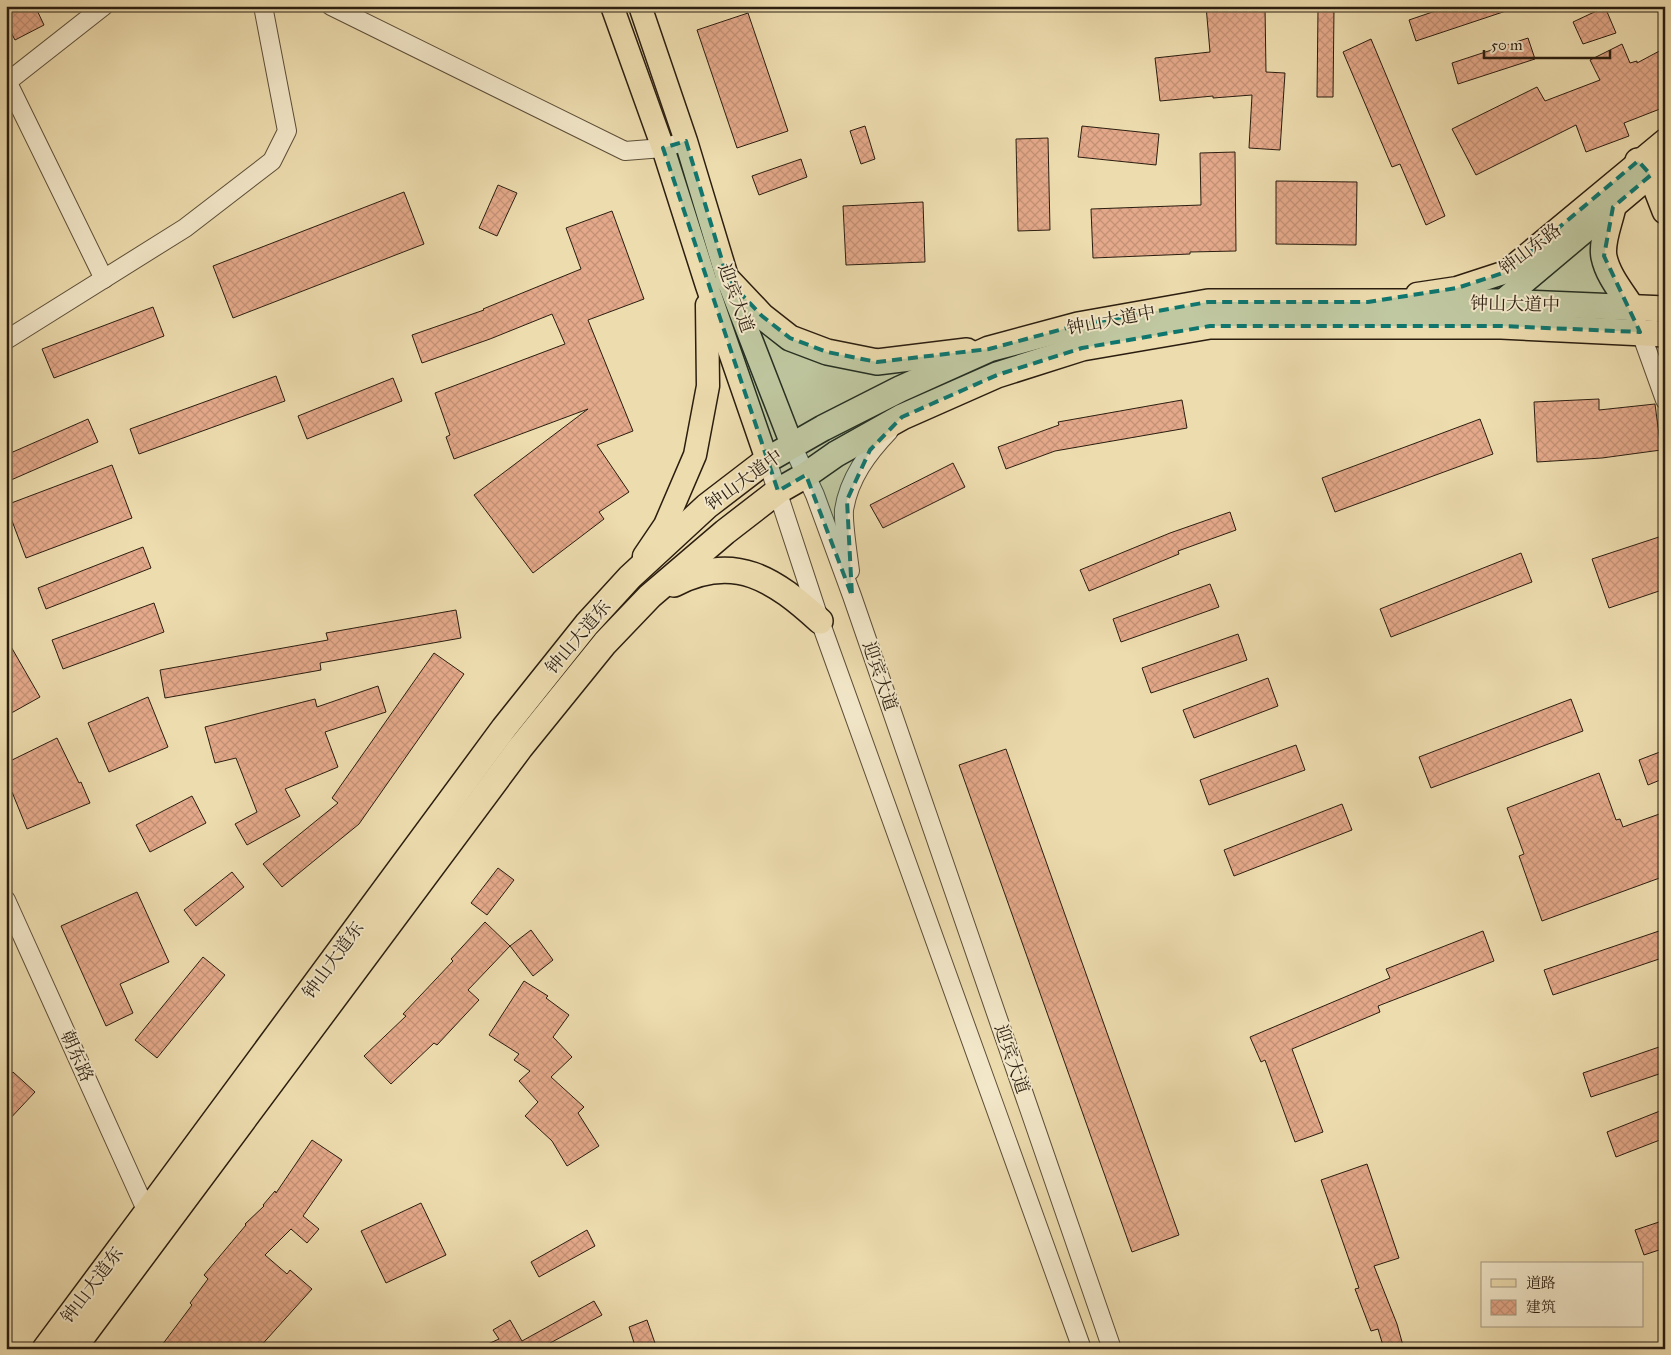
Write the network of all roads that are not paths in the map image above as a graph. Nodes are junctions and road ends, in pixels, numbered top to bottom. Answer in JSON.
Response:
{"nodes":[{"id":1,"x":104,"y":6,"type":"edge"},
{"id":2,"x":263,"y":6,"type":"edge"},
{"id":3,"x":331,"y":6,"type":"edge"},
{"id":4,"x":612,"y":6,"type":"edge"},
{"id":5,"x":640,"y":6,"type":"edge"},
{"id":6,"x":7,"y":81,"type":"edge"},
{"id":7,"x":1665,"y":140,"type":"edge"},
{"id":8,"x":686,"y":141,"type":"junction"},
{"id":9,"x":663,"y":148,"type":"junction"},
{"id":10,"x":1651,"y":167,"type":"edge"},
{"id":11,"x":1613,"y":207,"type":"junction"},
{"id":12,"x":1665,"y":211,"type":"edge"},
{"id":13,"x":104,"y":279,"type":"junction"},
{"id":14,"x":718,"y":283,"type":"junction"},
{"id":15,"x":1368,"y":302,"type":"junction"},
{"id":16,"x":1501,"y":302,"type":"junction"},
{"id":17,"x":1632,"y":308,"type":"junction"},
{"id":18,"x":1663,"y":315,"type":"edge"},
{"id":19,"x":1376,"y":326,"type":"junction"},
{"id":20,"x":1653,"y":333,"type":"edge"},
{"id":21,"x":6,"y":340,"type":"edge"},
{"id":22,"x":989,"y":349,"type":"junction"},
{"id":23,"x":1665,"y":400,"type":"edge"},
{"id":24,"x":902,"y":417,"type":"junction"},
{"id":25,"x":792,"y":445,"type":"junction"},
{"id":26,"x":767,"y":460,"type":"junction"},
{"id":27,"x":806,"y":475,"type":"junction"},
{"id":28,"x":778,"y":491,"type":"junction"},
{"id":29,"x":630,"y":577,"type":"junction"},
{"id":30,"x":650,"y":596,"type":"junction"},
{"id":31,"x":852,"y":596,"type":"junction"},
{"id":32,"x":820,"y":621,"type":"junction"},
{"id":33,"x":6,"y":900,"type":"edge"},
{"id":34,"x":147,"y":1212,"type":"junction"},
{"id":35,"x":44,"y":1349,"type":"edge"},
{"id":36,"x":73,"y":1349,"type":"edge"},
{"id":37,"x":1082,"y":1349,"type":"edge"},
{"id":38,"x":1112,"y":1349,"type":"edge"}],
"edges":[{"from":1,"to":6,"type":"street"},
{"from":2,"to":13,"type":"street"},
{"from":3,"to":9,"type":"street"},
{"from":4,"to":9,"type":"main road","name":"迎宾大道"},
{"from":5,"to":8,"type":"main road","name":"迎宾大道"},
{"from":6,"to":13,"type":"street"},
{"from":7,"to":10,"type":"main road","name":"钟山东路"},
{"from":8,"to":9,"type":"street"},
{"from":8,"to":14,"type":"main road","name":"迎宾大道"},
{"from":9,"to":14,"type":"main road","name":"迎宾大道"},
{"from":10,"to":11,"type":"main road","name":"钟山东路"},
{"from":10,"to":12,"type":"highway"},
{"from":10,"to":15,"type":"main road","name":"钟山东路"},
{"from":11,"to":16,"type":"main road","name":"钟山东路"},
{"from":11,"to":17,"type":"highway"},
{"from":13,"to":21,"type":"street"},
{"from":14,"to":22,"type":"highway"},
{"from":14,"to":25,"type":"main road","name":"迎宾大道"},
{"from":14,"to":26,"type":"main road","name":"迎宾大道"},
{"from":14,"to":29,"type":"main road"},
{"from":15,"to":16,"type":"highway","name":"钟山大道中"},
{"from":15,"to":22,"type":"highway","name":"钟山大道中"},
{"from":16,"to":17,"type":"highway","name":"钟山大道中"},
{"from":16,"to":19,"type":"main road","name":"钟山东路"},
{"from":17,"to":18,"type":"highway","name":"钟山大道中"},
{"from":17,"to":20,"type":"street"},
{"from":19,"to":20,"type":"highway","name":"钟山大道中"},
{"from":19,"to":24,"type":"highway","name":"钟山大道中"},
{"from":20,"to":23,"type":"street"},
{"from":22,"to":25,"type":"highway","name":"钟山大道中"},
{"from":24,"to":27,"type":"highway","name":"钟山大道中"},
{"from":24,"to":31,"type":"street"},
{"from":25,"to":26,"type":"highway","name":"钟山大道中"},
{"from":25,"to":27,"type":"street","name":"迎宾大道"},
{"from":26,"to":28,"type":"street","name":"迎宾大道"},
{"from":26,"to":29,"type":"highway","name":"钟山大道中"},
{"from":27,"to":28,"type":"highway","name":"钟山大道中"},
{"from":27,"to":31,"type":"street","name":"迎宾大道"},
{"from":28,"to":30,"type":"highway","name":"钟山大道中"},
{"from":28,"to":32,"type":"street","name":"迎宾大道"},
{"from":29,"to":34,"type":"highway","name":"钟山大道东"},
{"from":30,"to":32,"type":"highway"},
{"from":30,"to":36,"type":"highway","name":"钟山大道东"},
{"from":31,"to":38,"type":"street","name":"迎宾大道"},
{"from":32,"to":37,"type":"street","name":"迎宾大道"},
{"from":33,"to":34,"type":"street","name":"朝东路"},
{"from":34,"to":35,"type":"highway","name":"钟山大道东"}]}
